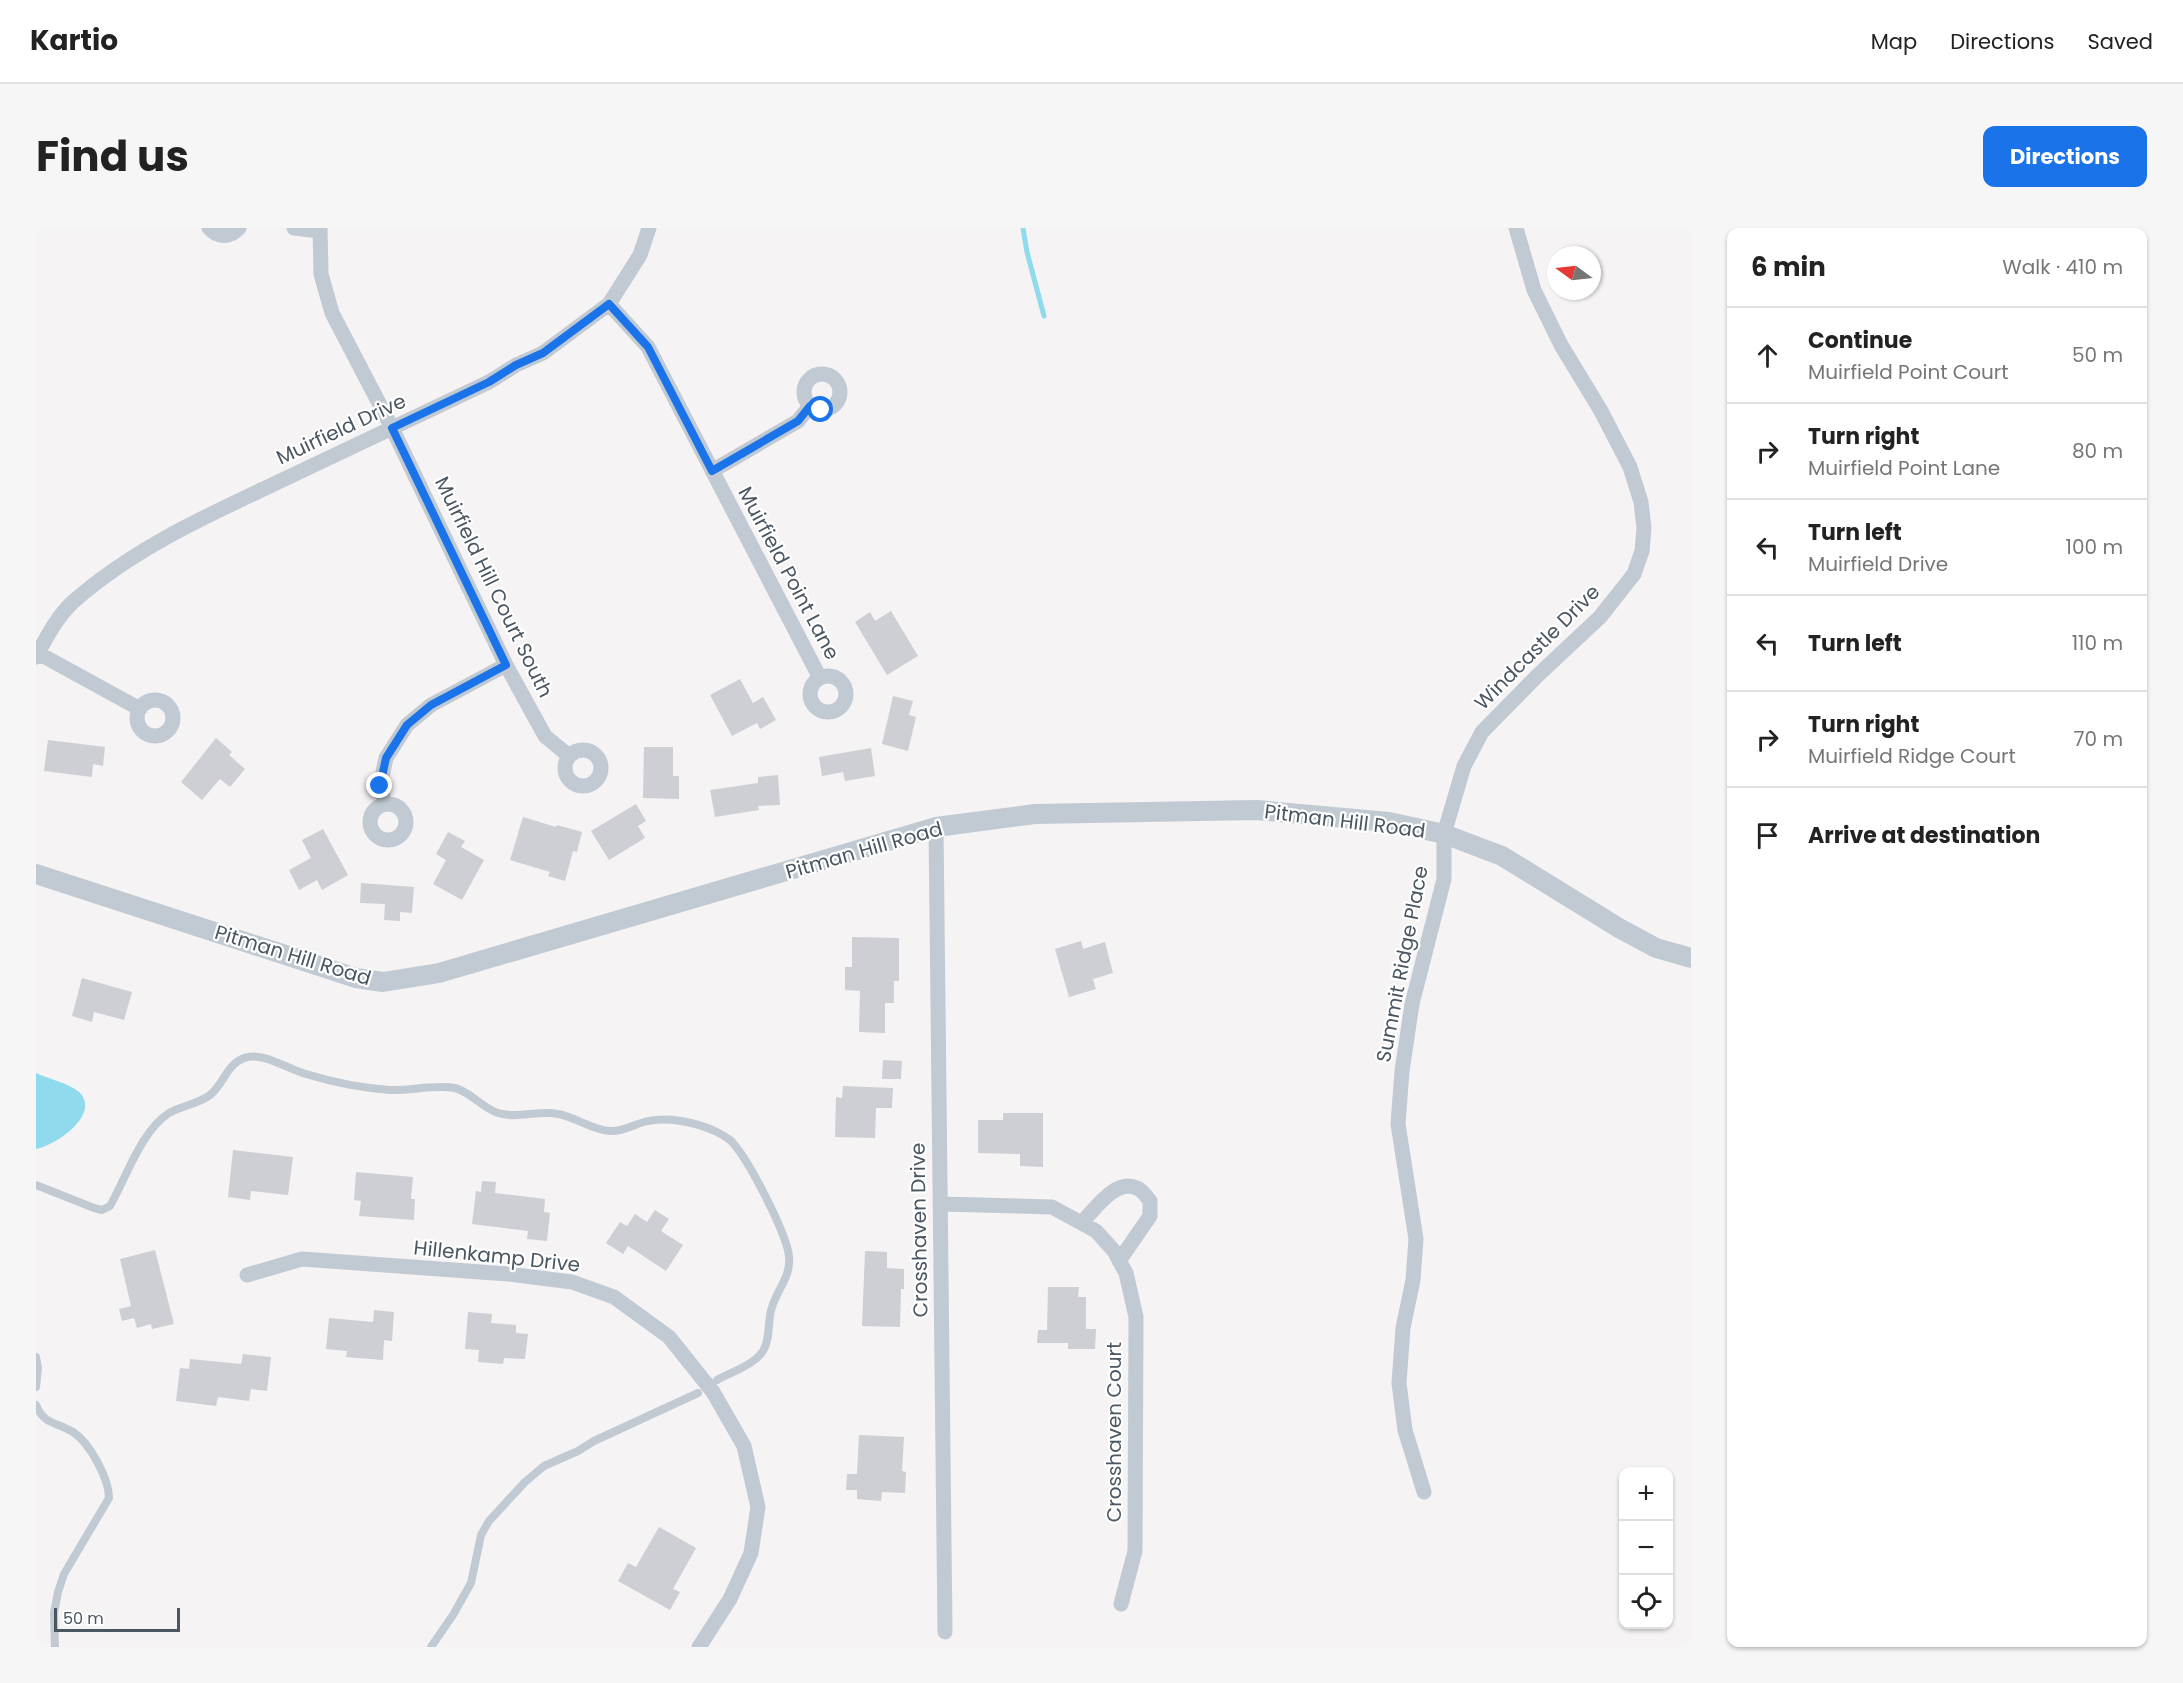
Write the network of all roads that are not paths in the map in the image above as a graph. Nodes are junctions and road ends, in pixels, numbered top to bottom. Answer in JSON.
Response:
{"nodes":[{"id":1,"x":209,"y":228,"type":"edge"},
{"id":2,"x":239,"y":228,"type":"edge"},
{"id":3,"x":294,"y":228,"type":"edge"},
{"id":4,"x":649,"y":228,"type":"edge"},
{"id":5,"x":1516,"y":228,"type":"edge"},
{"id":6,"x":320,"y":230,"type":"edge"},
{"id":7,"x":609,"y":304,"type":"junction"},
{"id":8,"x":810,"y":406,"type":"dead end"},
{"id":9,"x":392,"y":428,"type":"junction"},
{"id":10,"x":712,"y":471,"type":"junction"},
{"id":11,"x":37,"y":654,"type":"edge"},
{"id":12,"x":506,"y":665,"type":"junction"},
{"id":13,"x":820,"y":678,"type":"dead end"},
{"id":14,"x":140,"y":709,"type":"dead end"},
{"id":15,"x":569,"y":756,"type":"dead end"},
{"id":16,"x":385,"y":804,"type":"dead end"},
{"id":17,"x":936,"y":827,"type":"junction"},
{"id":18,"x":1444,"y":834,"type":"junction"},
{"id":19,"x":36,"y":874,"type":"edge"},
{"id":20,"x":1691,"y":958,"type":"edge"},
{"id":21,"x":36,"y":1185,"type":"edge"},
{"id":22,"x":940,"y":1204,"type":"junction"},
{"id":23,"x":1081,"y":1223,"type":"junction"},
{"id":24,"x":1119,"y":1261,"type":"junction"},
{"id":25,"x":247,"y":1275,"type":"dead end"},
{"id":26,"x":36,"y":1357,"type":"edge"},
{"id":27,"x":717,"y":1380,"type":"dead end"},
{"id":28,"x":36,"y":1387,"type":"edge"},
{"id":29,"x":698,"y":1393,"type":"dead end"},
{"id":30,"x":36,"y":1405,"type":"edge"},
{"id":31,"x":1424,"y":1492,"type":"dead end"},
{"id":32,"x":1121,"y":1604,"type":"dead end"},
{"id":33,"x":945,"y":1632,"type":"dead end"},
{"id":34,"x":55,"y":1647,"type":"edge"},
{"id":35,"x":431,"y":1647,"type":"edge"},
{"id":36,"x":699,"y":1647,"type":"edge"}],
"edges":[{"from":1,"to":2,"type":"street"},
{"from":3,"to":6,"type":"street"},
{"from":4,"to":7,"type":"street","name":"Muirfield Drive"},
{"from":5,"to":18,"type":"street","name":"Windcastle Drive"},
{"from":6,"to":9,"type":"street","name":"Muirfield Hill Court South"},
{"from":7,"to":9,"type":"street","name":"Muirfield Drive"},
{"from":7,"to":10,"type":"street","name":"Muirfield Point Lane"},
{"from":8,"to":10,"type":"street"},
{"from":9,"to":11,"type":"street","name":"Muirfield Drive"},
{"from":9,"to":12,"type":"street","name":"Muirfield Hill Court South"},
{"from":10,"to":13,"type":"street","name":"Muirfield Point Lane"},
{"from":11,"to":14,"type":"street"},
{"from":12,"to":15,"type":"street","name":"Muirfield Hill Court South"},
{"from":12,"to":16,"type":"street"},
{"from":17,"to":18,"type":"street","name":"Pitman Hill Road"},
{"from":17,"to":19,"type":"street","name":"Pitman Hill Road"},
{"from":17,"to":22,"type":"street","name":"Crosshaven Drive"},
{"from":18,"to":20,"type":"street","name":"Pitman Hill Road"},
{"from":18,"to":31,"type":"street","name":"Summit Ridge Place"},
{"from":21,"to":27,"type":"lane"},
{"from":22,"to":23,"type":"street","name":"Crosshaven Court"},
{"from":22,"to":33,"type":"street","name":"Crosshaven Drive"},
{"from":23,"to":24,"type":"street","name":"Crosshaven Court"},
{"from":23,"to":24,"type":"street"},
{"from":24,"to":32,"type":"street","name":"Crosshaven Court"},
{"from":25,"to":36,"type":"street","name":"Hillenkamp Drive"},
{"from":26,"to":28,"type":"lane"},
{"from":29,"to":35,"type":"lane"},
{"from":30,"to":34,"type":"lane"}]}
